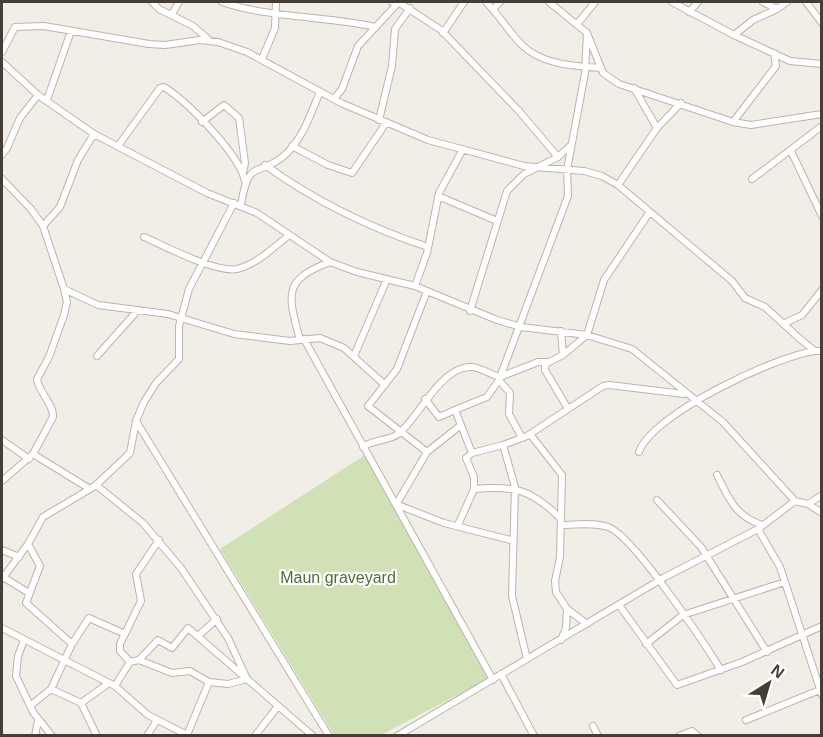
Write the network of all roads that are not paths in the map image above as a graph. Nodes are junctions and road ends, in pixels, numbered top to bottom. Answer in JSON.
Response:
{"nodes":[{"id":1,"x":152,"y":2,"type":"edge"},
{"id":2,"x":179,"y":2,"type":"edge"},
{"id":3,"x":224,"y":2,"type":"edge"},
{"id":4,"x":276,"y":2,"type":"edge"},
{"id":5,"x":396,"y":2,"type":"edge"},
{"id":6,"x":464,"y":2,"type":"edge"},
{"id":7,"x":486,"y":2,"type":"edge"},
{"id":8,"x":500,"y":2,"type":"edge"},
{"id":9,"x":549,"y":2,"type":"edge"},
{"id":10,"x":595,"y":2,"type":"edge"},
{"id":11,"x":672,"y":2,"type":"edge"},
{"id":12,"x":698,"y":2,"type":"edge"},
{"id":13,"x":763,"y":2,"type":"edge"},
{"id":14,"x":788,"y":2,"type":"edge"},
{"id":15,"x":806,"y":2,"type":"edge"},
{"id":16,"x":410,"y":8,"type":"junction"},
{"id":17,"x":493,"y":9,"type":"junction"},
{"id":18,"x":777,"y":9,"type":"junction"},
{"id":19,"x":690,"y":12,"type":"junction"},
{"id":20,"x":273,"y":13,"type":"junction"},
{"id":21,"x":172,"y":14,"type":"junction"},
{"id":22,"x":578,"y":23,"type":"junction"},
{"id":23,"x":822,"y":23,"type":"edge"},
{"id":24,"x":376,"y":27,"type":"junction"},
{"id":25,"x":71,"y":31,"type":"junction"},
{"id":26,"x":443,"y":33,"type":"junction"},
{"id":27,"x":587,"y":33,"type":"junction"},
{"id":28,"x":734,"y":35,"type":"junction"},
{"id":29,"x":209,"y":40,"type":"junction"},
{"id":30,"x":2,"y":52,"type":"edge"},
{"id":31,"x":774,"y":53,"type":"junction"},
{"id":32,"x":262,"y":60,"type":"junction"},
{"id":33,"x":790,"y":61,"type":"junction"},
{"id":34,"x":2,"y":62,"type":"edge"},
{"id":35,"x":822,"y":64,"type":"edge"},
{"id":36,"x":776,"y":66,"type":"junction"},
{"id":37,"x":586,"y":67,"type":"junction"},
{"id":38,"x":601,"y":68,"type":"junction"},
{"id":39,"x":634,"y":88,"type":"junction"},
{"id":40,"x":320,"y":92,"type":"junction"},
{"id":41,"x":38,"y":95,"type":"junction"},
{"id":42,"x":334,"y":99,"type":"junction"},
{"id":43,"x":47,"y":100,"type":"junction"},
{"id":44,"x":681,"y":103,"type":"junction"},
{"id":45,"x":822,"y":114,"type":"edge"},
{"id":46,"x":202,"y":122,"type":"junction"},
{"id":47,"x":382,"y":122,"type":"junction"},
{"id":48,"x":733,"y":122,"type":"junction"},
{"id":49,"x":822,"y":126,"type":"edge"},
{"id":50,"x":657,"y":129,"type":"junction"},
{"id":51,"x":94,"y":134,"type":"junction"},
{"id":52,"x":570,"y":145,"type":"junction"},
{"id":53,"x":118,"y":146,"type":"junction"},
{"id":54,"x":292,"y":146,"type":"junction"},
{"id":55,"x":463,"y":149,"type":"junction"},
{"id":56,"x":791,"y":151,"type":"junction"},
{"id":57,"x":2,"y":155,"type":"edge"},
{"id":58,"x":558,"y":157,"type":"junction"},
{"id":59,"x":265,"y":165,"type":"junction"},
{"id":60,"x":536,"y":168,"type":"junction"},
{"id":61,"x":567,"y":170,"type":"junction"},
{"id":62,"x":243,"y":173,"type":"junction"},
{"id":63,"x":2,"y":179,"type":"edge"},
{"id":64,"x":752,"y":179,"type":"dead end"},
{"id":65,"x":245,"y":181,"type":"junction"},
{"id":66,"x":618,"y":185,"type":"junction"},
{"id":67,"x":438,"y":196,"type":"junction"},
{"id":68,"x":238,"y":204,"type":"junction"},
{"id":69,"x":818,"y":204,"type":"edge"},
{"id":70,"x":649,"y":213,"type":"junction"},
{"id":71,"x":822,"y":216,"type":"edge"},
{"id":72,"x":497,"y":220,"type":"junction"},
{"id":73,"x":43,"y":226,"type":"junction"},
{"id":74,"x":288,"y":236,"type":"junction"},
{"id":75,"x":144,"y":237,"type":"dead end"},
{"id":76,"x":428,"y":247,"type":"junction"},
{"id":77,"x":202,"y":261,"type":"junction"},
{"id":78,"x":330,"y":262,"type":"junction"},
{"id":79,"x":387,"y":279,"type":"junction"},
{"id":80,"x":415,"y":286,"type":"junction"},
{"id":81,"x":64,"y":289,"type":"junction"},
{"id":82,"x":822,"y":290,"type":"edge"},
{"id":83,"x":427,"y":291,"type":"junction"},
{"id":84,"x":138,"y":310,"type":"junction"},
{"id":85,"x":470,"y":311,"type":"junction"},
{"id":86,"x":182,"y":318,"type":"junction"},
{"id":87,"x":783,"y":324,"type":"junction"},
{"id":88,"x":521,"y":327,"type":"junction"},
{"id":89,"x":561,"y":331,"type":"junction"},
{"id":90,"x":587,"y":335,"type":"junction"},
{"id":91,"x":302,"y":340,"type":"junction"},
{"id":92,"x":819,"y":351,"type":"edge"},
{"id":93,"x":563,"y":355,"type":"junction"},
{"id":94,"x":97,"y":356,"type":"dead end"},
{"id":95,"x":354,"y":356,"type":"junction"},
{"id":96,"x":549,"y":362,"type":"junction"},
{"id":97,"x":500,"y":379,"type":"junction"},
{"id":98,"x":385,"y":385,"type":"junction"},
{"id":99,"x":684,"y":394,"type":"junction"},
{"id":100,"x":425,"y":399,"type":"junction"},
{"id":101,"x":697,"y":403,"type":"junction"},
{"id":102,"x":568,"y":409,"type":"junction"},
{"id":103,"x":455,"y":410,"type":"junction"},
{"id":104,"x":136,"y":421,"type":"junction"},
{"id":105,"x":460,"y":425,"type":"junction"},
{"id":106,"x":400,"y":433,"type":"junction"},
{"id":107,"x":530,"y":434,"type":"junction"},
{"id":108,"x":522,"y":438,"type":"junction"},
{"id":109,"x":2,"y":440,"type":"edge"},
{"id":110,"x":503,"y":445,"type":"junction"},
{"id":111,"x":363,"y":447,"type":"junction"},
{"id":112,"x":639,"y":452,"type":"dead end"},
{"id":113,"x":427,"y":453,"type":"junction"},
{"id":114,"x":472,"y":453,"type":"junction"},
{"id":115,"x":31,"y":456,"type":"junction"},
{"id":116,"x":717,"y":475,"type":"dead end"},
{"id":117,"x":2,"y":481,"type":"edge"},
{"id":118,"x":93,"y":487,"type":"junction"},
{"id":119,"x":515,"y":488,"type":"junction"},
{"id":120,"x":474,"y":489,"type":"junction"},
{"id":121,"x":822,"y":495,"type":"edge"},
{"id":122,"x":657,"y":500,"type":"dead end"},
{"id":123,"x":795,"y":501,"type":"junction"},
{"id":124,"x":397,"y":504,"type":"junction"},
{"id":125,"x":808,"y":504,"type":"junction"},
{"id":126,"x":822,"y":513,"type":"edge"},
{"id":127,"x":562,"y":522,"type":"junction"},
{"id":128,"x":458,"y":525,"type":"junction"},
{"id":129,"x":760,"y":527,"type":"junction"},
{"id":130,"x":159,"y":540,"type":"junction"},
{"id":131,"x":514,"y":541,"type":"junction"},
{"id":132,"x":28,"y":544,"type":"junction"},
{"id":133,"x":2,"y":550,"type":"edge"},
{"id":134,"x":706,"y":555,"type":"junction"},
{"id":135,"x":19,"y":557,"type":"junction"},
{"id":136,"x":2,"y":578,"type":"edge"},
{"id":137,"x":658,"y":581,"type":"junction"},
{"id":138,"x":785,"y":582,"type":"junction"},
{"id":139,"x":29,"y":593,"type":"junction"},
{"id":140,"x":733,"y":598,"type":"junction"},
{"id":141,"x":619,"y":605,"type":"junction"},
{"id":142,"x":567,"y":609,"type":"junction"},
{"id":143,"x":683,"y":615,"type":"junction"},
{"id":144,"x":217,"y":619,"type":"junction"},
{"id":145,"x":586,"y":624,"type":"junction"},
{"id":146,"x":822,"y":626,"type":"edge"},
{"id":147,"x":2,"y":628,"type":"edge"},
{"id":148,"x":802,"y":633,"type":"junction"},
{"id":149,"x":125,"y":634,"type":"junction"},
{"id":150,"x":199,"y":635,"type":"junction"},
{"id":151,"x":24,"y":640,"type":"junction"},
{"id":152,"x":561,"y":640,"type":"junction"},
{"id":153,"x":72,"y":644,"type":"junction"},
{"id":154,"x":646,"y":644,"type":"junction"},
{"id":155,"x":767,"y":652,"type":"junction"},
{"id":156,"x":64,"y":659,"type":"junction"},
{"id":157,"x":527,"y":659,"type":"junction"},
{"id":158,"x":139,"y":660,"type":"junction"},
{"id":159,"x":130,"y":662,"type":"junction"},
{"id":160,"x":721,"y":670,"type":"junction"},
{"id":161,"x":501,"y":674,"type":"junction"},
{"id":162,"x":248,"y":679,"type":"junction"},
{"id":163,"x":493,"y":680,"type":"junction"},
{"id":164,"x":210,"y":682,"type":"junction"},
{"id":165,"x":112,"y":684,"type":"junction"},
{"id":166,"x":51,"y":689,"type":"junction"},
{"id":167,"x":821,"y":692,"type":"edge"},
{"id":168,"x":81,"y":703,"type":"junction"},
{"id":169,"x":30,"y":706,"type":"junction"},
{"id":170,"x":278,"y":706,"type":"junction"},
{"id":171,"x":38,"y":720,"type":"junction"},
{"id":172,"x":157,"y":720,"type":"junction"},
{"id":173,"x":746,"y":720,"type":"dead end"},
{"id":174,"x":593,"y":726,"type":"dead end"},
{"id":175,"x":303,"y":733,"type":"edge"},
{"id":176,"x":403,"y":734,"type":"edge"},
{"id":177,"x":35,"y":735,"type":"edge"},
{"id":178,"x":52,"y":735,"type":"edge"},
{"id":179,"x":97,"y":735,"type":"edge"},
{"id":180,"x":147,"y":735,"type":"edge"},
{"id":181,"x":188,"y":735,"type":"edge"},
{"id":182,"x":255,"y":735,"type":"edge"},
{"id":183,"x":313,"y":735,"type":"edge"},
{"id":184,"x":329,"y":735,"type":"edge"},
{"id":185,"x":534,"y":735,"type":"edge"},
{"id":186,"x":598,"y":735,"type":"edge"},
{"id":187,"x":679,"y":735,"type":"edge"},
{"id":188,"x":698,"y":735,"type":"edge"}],
"edges":[{"from":1,"to":21,"type":"street"},
{"from":2,"to":21,"type":"street"},
{"from":3,"to":20,"type":"street"},
{"from":4,"to":20,"type":"street"},
{"from":5,"to":16,"type":"street"},
{"from":5,"to":24,"type":"street"},
{"from":6,"to":26,"type":"street"},
{"from":7,"to":17,"type":"street"},
{"from":8,"to":17,"type":"street"},
{"from":9,"to":22,"type":"street"},
{"from":10,"to":22,"type":"street"},
{"from":11,"to":19,"type":"street"},
{"from":12,"to":19,"type":"street"},
{"from":13,"to":18,"type":"street"},
{"from":14,"to":18,"type":"street"},
{"from":15,"to":23,"type":"street"},
{"from":16,"to":26,"type":"street"},
{"from":16,"to":47,"type":"street"},
{"from":17,"to":37,"type":"street"},
{"from":18,"to":28,"type":"street"},
{"from":19,"to":28,"type":"street"},
{"from":20,"to":24,"type":"street"},
{"from":20,"to":32,"type":"street"},
{"from":21,"to":29,"type":"street"},
{"from":22,"to":27,"type":"street"},
{"from":24,"to":42,"type":"street"},
{"from":25,"to":29,"type":"street"},
{"from":25,"to":30,"type":"street"},
{"from":25,"to":43,"type":"street"},
{"from":26,"to":58,"type":"street"},
{"from":27,"to":37,"type":"street"},
{"from":27,"to":38,"type":"street"},
{"from":28,"to":31,"type":"street"},
{"from":29,"to":32,"type":"street"},
{"from":31,"to":33,"type":"street"},
{"from":31,"to":36,"type":"street"},
{"from":32,"to":40,"type":"street"},
{"from":33,"to":35,"type":"street"},
{"from":33,"to":36,"type":"street"},
{"from":34,"to":41,"type":"street"},
{"from":36,"to":48,"type":"street"},
{"from":37,"to":38,"type":"street"},
{"from":37,"to":52,"type":"street"},
{"from":38,"to":39,"type":"street"},
{"from":39,"to":44,"type":"street"},
{"from":39,"to":50,"type":"street"},
{"from":40,"to":42,"type":"street"},
{"from":40,"to":54,"type":"street"},
{"from":41,"to":43,"type":"street"},
{"from":41,"to":57,"type":"street"},
{"from":42,"to":47,"type":"street"},
{"from":43,"to":51,"type":"street"},
{"from":44,"to":48,"type":"street"},
{"from":44,"to":50,"type":"street"},
{"from":45,"to":48,"type":"street"},
{"from":46,"to":53,"type":"street"},
{"from":46,"to":62,"type":"street"},
{"from":46,"to":62,"type":"street"},
{"from":47,"to":54,"type":"street"},
{"from":47,"to":55,"type":"street"},
{"from":49,"to":56,"type":"street"},
{"from":50,"to":66,"type":"street"},
{"from":51,"to":53,"type":"street"},
{"from":51,"to":73,"type":"street"},
{"from":52,"to":58,"type":"street"},
{"from":52,"to":61,"type":"street"},
{"from":53,"to":68,"type":"street"},
{"from":54,"to":59,"type":"street"},
{"from":55,"to":60,"type":"street"},
{"from":55,"to":67,"type":"street"},
{"from":56,"to":64,"type":"street"},
{"from":56,"to":69,"type":"street"},
{"from":58,"to":60,"type":"street"},
{"from":59,"to":65,"type":"street"},
{"from":59,"to":76,"type":"street"},
{"from":60,"to":61,"type":"street"},
{"from":60,"to":72,"type":"street"},
{"from":61,"to":66,"type":"street"},
{"from":61,"to":88,"type":"street"},
{"from":62,"to":65,"type":"street"},
{"from":63,"to":73,"type":"street"},
{"from":65,"to":68,"type":"street"},
{"from":66,"to":70,"type":"street"},
{"from":67,"to":72,"type":"street"},
{"from":67,"to":76,"type":"street"},
{"from":68,"to":74,"type":"street"},
{"from":68,"to":77,"type":"street"},
{"from":69,"to":71,"type":"street"},
{"from":70,"to":87,"type":"street"},
{"from":70,"to":90,"type":"street"},
{"from":72,"to":85,"type":"street"},
{"from":73,"to":81,"type":"street"},
{"from":74,"to":77,"type":"street"},
{"from":74,"to":78,"type":"street"},
{"from":75,"to":77,"type":"street"},
{"from":76,"to":80,"type":"street"},
{"from":77,"to":86,"type":"street"},
{"from":78,"to":79,"type":"street"},
{"from":78,"to":91,"type":"street"},
{"from":79,"to":80,"type":"street"},
{"from":79,"to":95,"type":"street"},
{"from":80,"to":83,"type":"street"},
{"from":81,"to":84,"type":"street"},
{"from":81,"to":115,"type":"street"},
{"from":82,"to":87,"type":"street"},
{"from":83,"to":85,"type":"street"},
{"from":83,"to":98,"type":"street"},
{"from":84,"to":86,"type":"street"},
{"from":84,"to":94,"type":"street"},
{"from":85,"to":88,"type":"street"},
{"from":86,"to":91,"type":"street"},
{"from":86,"to":104,"type":"street"},
{"from":87,"to":92,"type":"street"},
{"from":88,"to":89,"type":"street"},
{"from":88,"to":97,"type":"street"},
{"from":89,"to":90,"type":"street"},
{"from":89,"to":93,"type":"street"},
{"from":90,"to":93,"type":"street"},
{"from":90,"to":99,"type":"street"},
{"from":91,"to":95,"type":"street"},
{"from":91,"to":111,"type":"street"},
{"from":92,"to":101,"type":"street"},
{"from":93,"to":96,"type":"street"},
{"from":95,"to":98,"type":"street"},
{"from":96,"to":97,"type":"street"},
{"from":96,"to":102,"type":"street"},
{"from":97,"to":100,"type":"street"},
{"from":97,"to":103,"type":"street"},
{"from":97,"to":108,"type":"street"},
{"from":98,"to":106,"type":"street"},
{"from":99,"to":101,"type":"street"},
{"from":99,"to":102,"type":"street"},
{"from":100,"to":103,"type":"street"},
{"from":100,"to":106,"type":"street"},
{"from":101,"to":112,"type":"street"},
{"from":101,"to":123,"type":"street"},
{"from":102,"to":107,"type":"street"},
{"from":103,"to":105,"type":"street"},
{"from":104,"to":118,"type":"street"},
{"from":104,"to":184,"type":"street"},
{"from":105,"to":113,"type":"street"},
{"from":105,"to":114,"type":"street"},
{"from":106,"to":111,"type":"street"},
{"from":106,"to":113,"type":"street"},
{"from":107,"to":108,"type":"street"},
{"from":107,"to":127,"type":"street"},
{"from":108,"to":110,"type":"street"},
{"from":109,"to":115,"type":"street"},
{"from":110,"to":114,"type":"street"},
{"from":110,"to":119,"type":"street"},
{"from":111,"to":124,"type":"street"},
{"from":113,"to":124,"type":"street"},
{"from":114,"to":120,"type":"street"},
{"from":115,"to":117,"type":"street"},
{"from":115,"to":118,"type":"street"},
{"from":116,"to":129,"type":"street"},
{"from":118,"to":130,"type":"street"},
{"from":118,"to":132,"type":"street"},
{"from":119,"to":120,"type":"street"},
{"from":119,"to":127,"type":"street"},
{"from":119,"to":131,"type":"street"},
{"from":120,"to":128,"type":"street"},
{"from":121,"to":125,"type":"street"},
{"from":122,"to":134,"type":"street"},
{"from":123,"to":125,"type":"street"},
{"from":123,"to":129,"type":"street"},
{"from":124,"to":128,"type":"street"},
{"from":124,"to":163,"type":"street"},
{"from":125,"to":126,"type":"street"},
{"from":127,"to":137,"type":"street"},
{"from":127,"to":142,"type":"street"},
{"from":128,"to":131,"type":"street"},
{"from":129,"to":134,"type":"street"},
{"from":129,"to":138,"type":"street"},
{"from":130,"to":144,"type":"street"},
{"from":130,"to":149,"type":"street"},
{"from":131,"to":157,"type":"street"},
{"from":132,"to":135,"type":"street"},
{"from":132,"to":139,"type":"street"},
{"from":133,"to":135,"type":"street"},
{"from":134,"to":137,"type":"street"},
{"from":134,"to":140,"type":"street"},
{"from":135,"to":136,"type":"street"},
{"from":136,"to":139,"type":"street"},
{"from":137,"to":141,"type":"street"},
{"from":137,"to":143,"type":"street"},
{"from":138,"to":140,"type":"street"},
{"from":138,"to":148,"type":"street"},
{"from":139,"to":153,"type":"street"},
{"from":140,"to":143,"type":"street"},
{"from":140,"to":155,"type":"street"},
{"from":141,"to":145,"type":"street"},
{"from":141,"to":154,"type":"street"},
{"from":142,"to":145,"type":"street"},
{"from":142,"to":152,"type":"street"},
{"from":143,"to":154,"type":"street"},
{"from":143,"to":160,"type":"street"},
{"from":144,"to":150,"type":"street"},
{"from":144,"to":162,"type":"street"},
{"from":145,"to":152,"type":"street"},
{"from":146,"to":148,"type":"street"},
{"from":147,"to":151,"type":"street"},
{"from":148,"to":155,"type":"street"},
{"from":148,"to":167,"type":"street"},
{"from":149,"to":153,"type":"street"},
{"from":149,"to":159,"type":"street"},
{"from":150,"to":158,"type":"street"},
{"from":150,"to":162,"type":"street"},
{"from":151,"to":156,"type":"street"},
{"from":151,"to":169,"type":"street"},
{"from":152,"to":157,"type":"street"},
{"from":153,"to":156,"type":"street"},
{"from":154,"to":160,"type":"street"},
{"from":155,"to":160,"type":"street"},
{"from":156,"to":165,"type":"street"},
{"from":156,"to":166,"type":"street"},
{"from":157,"to":161,"type":"street"},
{"from":158,"to":159,"type":"street"},
{"from":158,"to":164,"type":"street"},
{"from":159,"to":165,"type":"street"},
{"from":161,"to":163,"type":"street"},
{"from":161,"to":185,"type":"street"},
{"from":162,"to":164,"type":"street"},
{"from":162,"to":170,"type":"street"},
{"from":163,"to":176,"type":"street"},
{"from":164,"to":181,"type":"street"},
{"from":165,"to":168,"type":"street"},
{"from":165,"to":172,"type":"street"},
{"from":166,"to":168,"type":"street"},
{"from":166,"to":169,"type":"street"},
{"from":167,"to":173,"type":"street"},
{"from":168,"to":179,"type":"street"},
{"from":169,"to":171,"type":"street"},
{"from":170,"to":175,"type":"street"},
{"from":170,"to":182,"type":"street"},
{"from":171,"to":177,"type":"street"},
{"from":171,"to":178,"type":"street"},
{"from":172,"to":180,"type":"street"},
{"from":172,"to":181,"type":"street"},
{"from":174,"to":186,"type":"street"},
{"from":175,"to":183,"type":"street"},
{"from":187,"to":188,"type":"street"}]}
